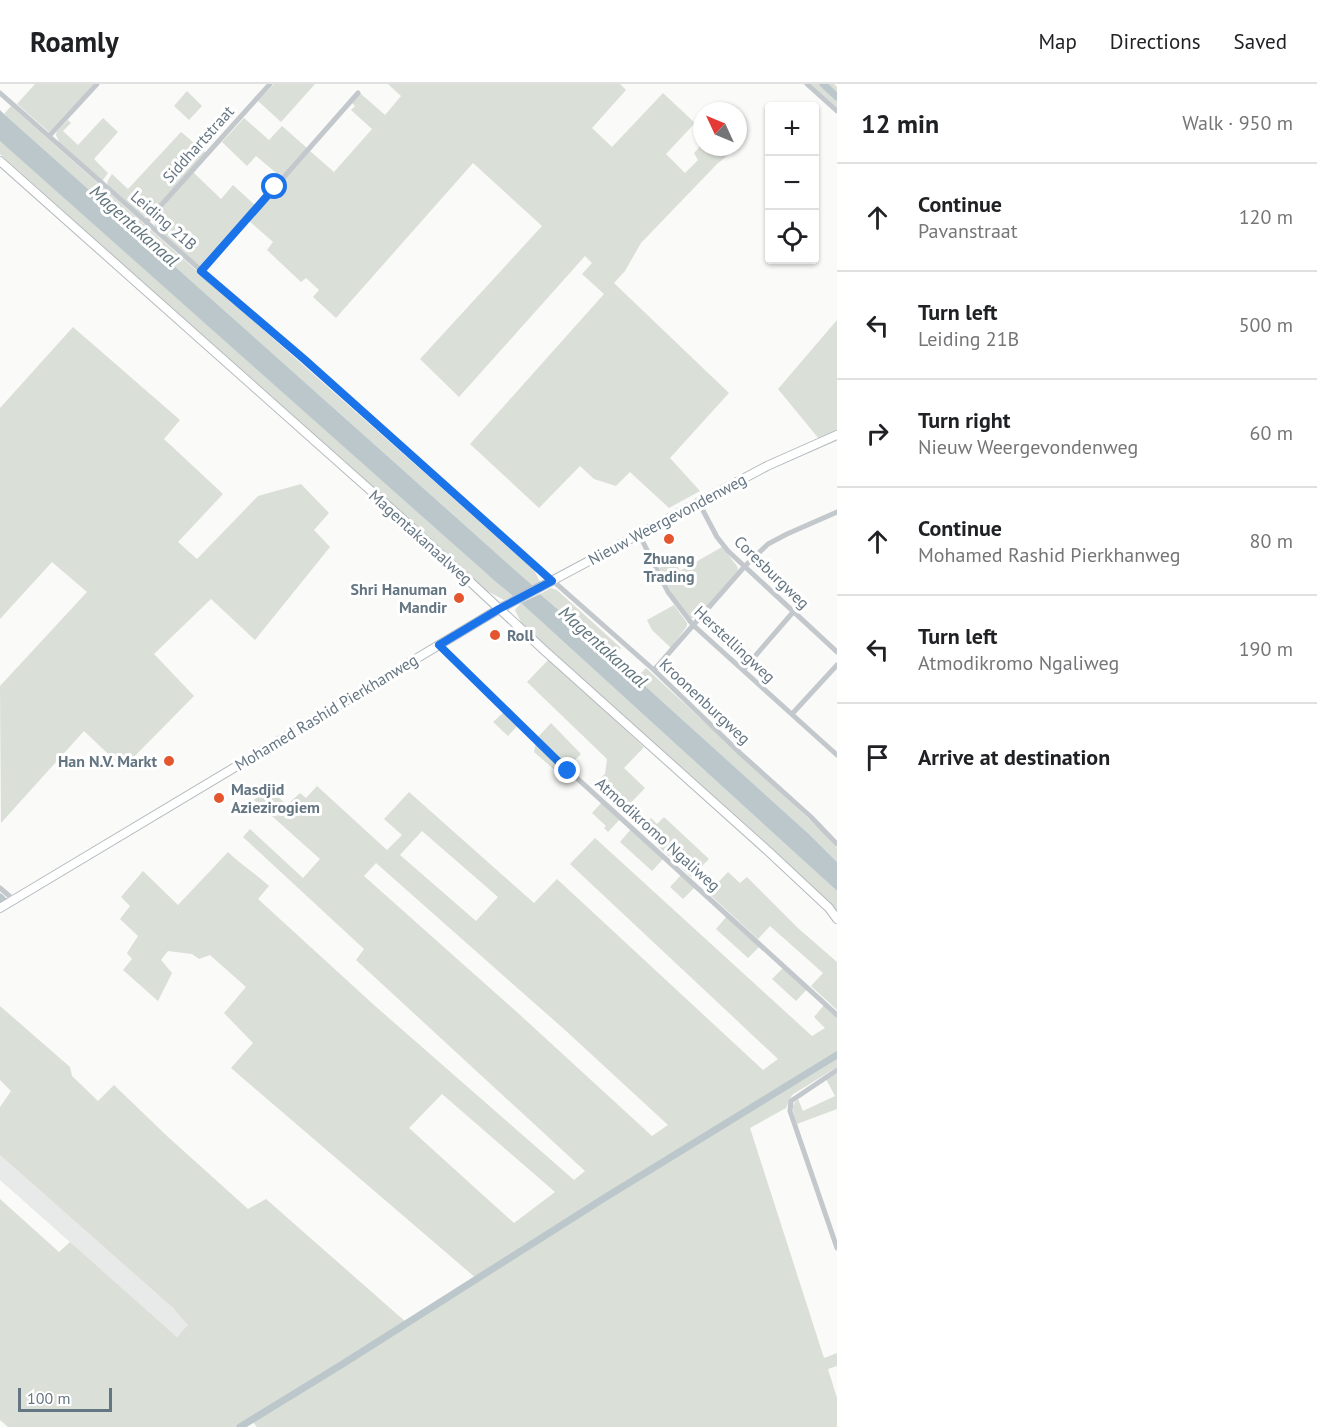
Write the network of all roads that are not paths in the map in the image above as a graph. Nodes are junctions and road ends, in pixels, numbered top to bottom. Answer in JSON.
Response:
{"nodes":[{"id":1,"x":97,"y":84,"type":"edge"},
{"id":2,"x":270,"y":84,"type":"edge"},
{"id":3,"x":807,"y":84,"type":"edge"},
{"id":4,"x":0,"y":93,"type":"edge"},
{"id":5,"x":358,"y":93,"type":"dead end"},
{"id":6,"x":837,"y":111,"type":"edge"},
{"id":7,"x":49,"y":136,"type":"junction"},
{"id":8,"x":0,"y":161,"type":"edge"},
{"id":9,"x":146,"y":222,"type":"junction"},
{"id":10,"x":201,"y":271,"type":"junction"},
{"id":11,"x":837,"y":435,"type":"edge"},
{"id":12,"x":699,"y":503,"type":"junction"},
{"id":13,"x":837,"y":512,"type":"edge"},
{"id":14,"x":639,"y":534,"type":"junction"},
{"id":15,"x":745,"y":566,"type":"junction"},
{"id":16,"x":552,"y":581,"type":"junction"},
{"id":17,"x":499,"y":609,"type":"junction"},
{"id":18,"x":794,"y":611,"type":"junction"},
{"id":19,"x":693,"y":625,"type":"junction"},
{"id":20,"x":439,"y":645,"type":"junction"},
{"id":21,"x":837,"y":652,"type":"edge"},
{"id":22,"x":837,"y":664,"type":"edge"},
{"id":23,"x":654,"y":670,"type":"junction"},
{"id":24,"x":743,"y":670,"type":"junction"},
{"id":25,"x":792,"y":714,"type":"junction"},
{"id":26,"x":837,"y":754,"type":"edge"},
{"id":27,"x":837,"y":844,"type":"edge"},
{"id":28,"x":0,"y":888,"type":"edge"},
{"id":29,"x":14,"y":900,"type":"junction"},
{"id":30,"x":0,"y":908,"type":"edge"},
{"id":31,"x":837,"y":919,"type":"edge"},
{"id":32,"x":837,"y":1015,"type":"edge"},
{"id":33,"x":837,"y":1070,"type":"edge"},
{"id":34,"x":837,"y":1248,"type":"edge"}],
"edges":[{"from":1,"to":7,"type":"street"},
{"from":2,"to":9,"type":"street","name":"Siddhartstraat"},
{"from":3,"to":6,"type":"street"},
{"from":4,"to":7,"type":"street","name":"Leiding 21B"},
{"from":5,"to":10,"type":"street"},
{"from":7,"to":9,"type":"street","name":"Leiding 21B"},
{"from":8,"to":17,"type":"street","name":"Magentakanaalweg"},
{"from":9,"to":10,"type":"street","name":"Leiding 21B"},
{"from":10,"to":16,"type":"street","name":"Leiding 21B"},
{"from":11,"to":12,"type":"street","name":"Nieuw Weergevondenweg"},
{"from":12,"to":14,"type":"street","name":"Nieuw Weergevondenweg"},
{"from":12,"to":15,"type":"street","name":"Coresburgweg"},
{"from":13,"to":15,"type":"street"},
{"from":14,"to":16,"type":"street","name":"Nieuw Weergevondenweg"},
{"from":14,"to":19,"type":"street","name":"Herstellingweg"},
{"from":15,"to":18,"type":"street","name":"Coresburgweg"},
{"from":15,"to":19,"type":"street"},
{"from":16,"to":17,"type":"street","name":"Nieuw Weergevondenweg"},
{"from":16,"to":23,"type":"street","name":"Kroonenburgweg"},
{"from":17,"to":20,"type":"street","name":"Mohamed Rashid Pierkhanweg"},
{"from":17,"to":31,"type":"street","name":"Magentakanaalweg"},
{"from":18,"to":21,"type":"street","name":"Coresburgweg"},
{"from":18,"to":24,"type":"street"},
{"from":19,"to":23,"type":"street"},
{"from":19,"to":24,"type":"street","name":"Herstellingweg"},
{"from":20,"to":29,"type":"street","name":"Mohamed Rashid Pierkhanweg"},
{"from":20,"to":32,"type":"street","name":"Atmodikromo Ngaliweg"},
{"from":22,"to":25,"type":"street"},
{"from":23,"to":27,"type":"street","name":"Kroonenburgweg"},
{"from":24,"to":25,"type":"street","name":"Herstellingweg"},
{"from":25,"to":26,"type":"street","name":"Herstellingweg"},
{"from":28,"to":29,"type":"street"},
{"from":29,"to":30,"type":"street","name":"Mohamed Rashid Pierkhanweg"},
{"from":33,"to":34,"type":"street"}]}
